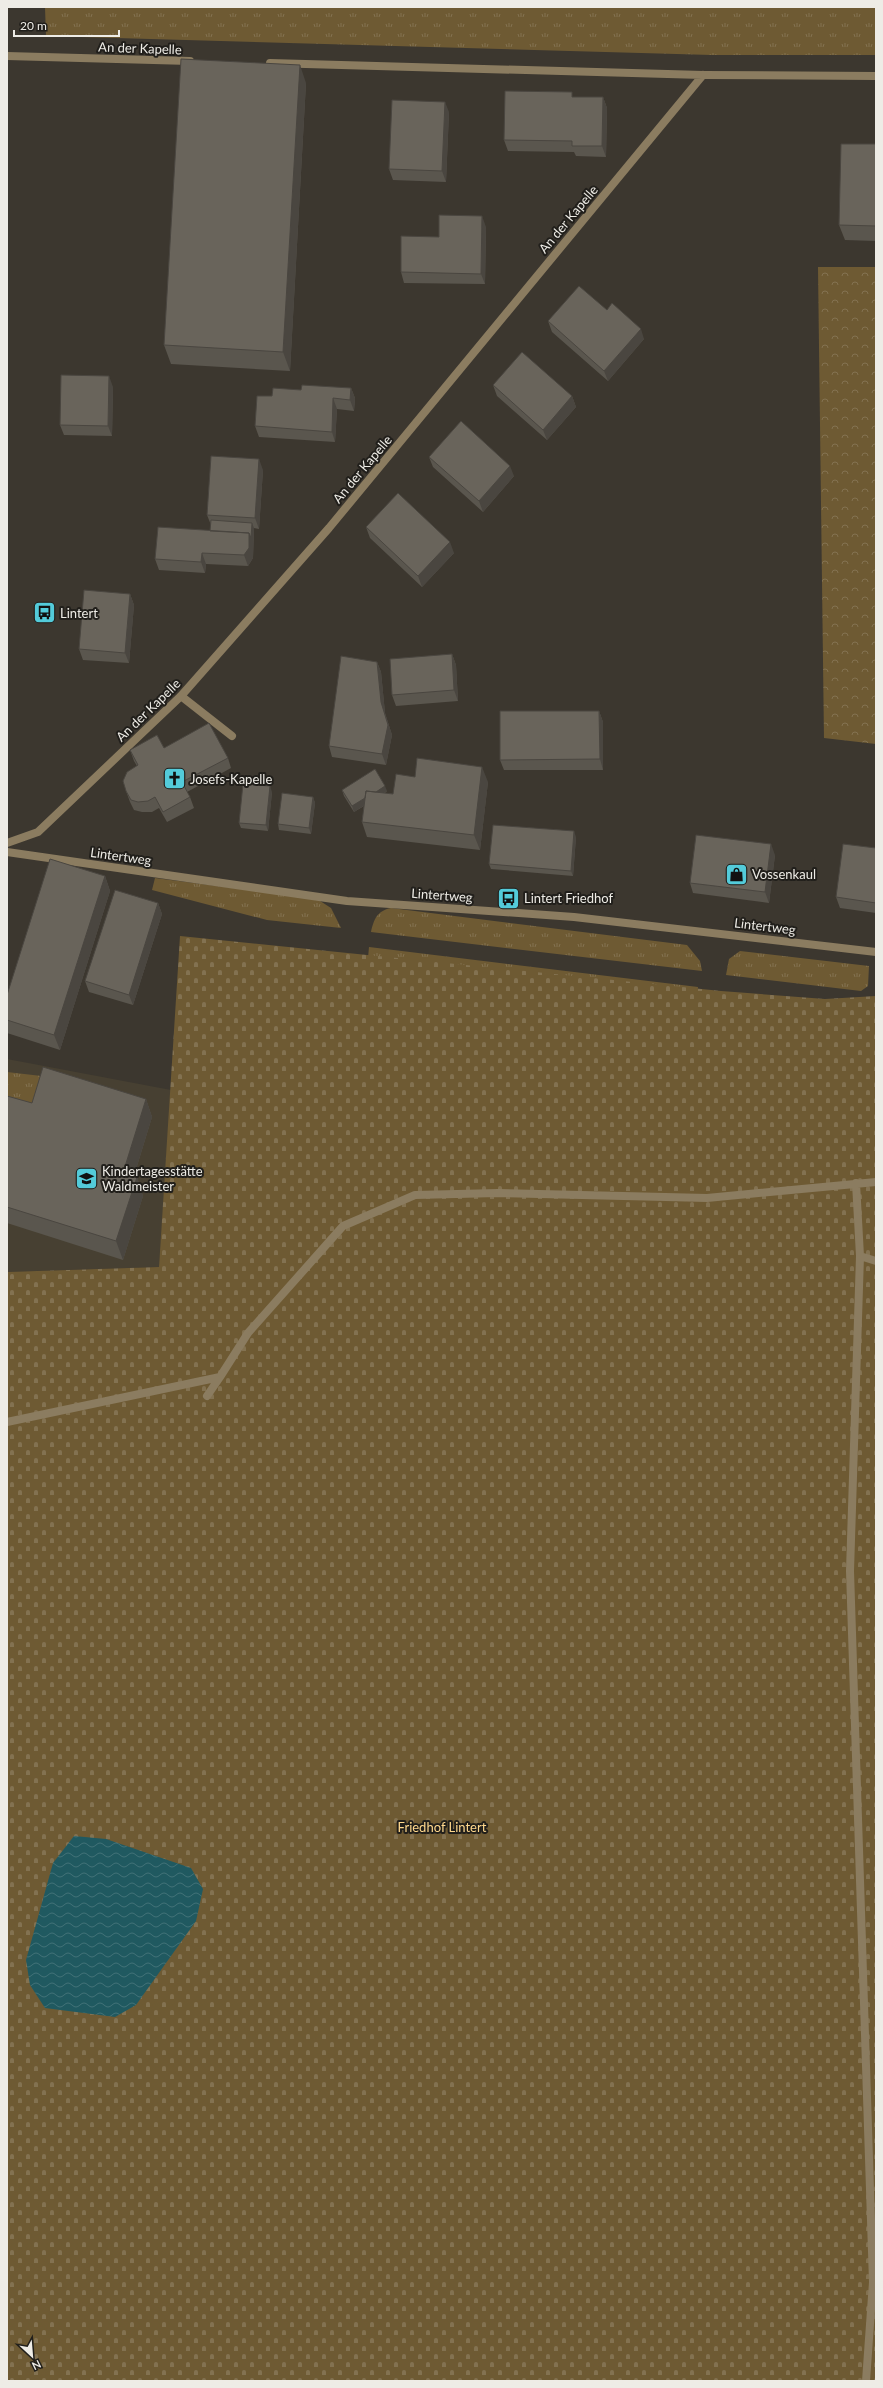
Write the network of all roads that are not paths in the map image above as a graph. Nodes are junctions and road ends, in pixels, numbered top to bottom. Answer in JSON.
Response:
{"nodes":[{"id":1,"x":7,"y":56,"type":"edge"},
{"id":2,"x":195,"y":61,"type":"edge"},
{"id":3,"x":258,"y":63,"type":"edge"},
{"id":4,"x":703,"y":75,"type":"junction"},
{"id":5,"x":876,"y":76,"type":"edge"},
{"id":6,"x":180,"y":696,"type":"junction"},
{"id":7,"x":232,"y":736,"type":"dead end"},
{"id":8,"x":7,"y":843,"type":"edge"},
{"id":9,"x":7,"y":852,"type":"edge"},
{"id":10,"x":876,"y":952,"type":"edge"},
{"id":11,"x":876,"y":1182,"type":"edge"},
{"id":12,"x":856,"y":1183,"type":"junction"},
{"id":13,"x":860,"y":1256,"type":"junction"},
{"id":14,"x":876,"y":1261,"type":"edge"},
{"id":15,"x":220,"y":1377,"type":"junction"},
{"id":16,"x":207,"y":1396,"type":"dead end"},
{"id":17,"x":7,"y":1422,"type":"edge"},
{"id":18,"x":866,"y":2381,"type":"edge"}],
"edges":[{"from":1,"to":2,"type":"street","name":"An der Kapelle"},
{"from":3,"to":4,"type":"street"},
{"from":4,"to":5,"type":"street"},
{"from":4,"to":6,"type":"street","name":"An der Kapelle"},
{"from":6,"to":7,"type":"street"},
{"from":6,"to":8,"type":"street","name":"An der Kapelle"},
{"from":9,"to":10,"type":"street","name":"Lintertweg"},
{"from":11,"to":12,"type":"street"},
{"from":12,"to":13,"type":"street"},
{"from":12,"to":15,"type":"street"},
{"from":13,"to":14,"type":"street"},
{"from":13,"to":18,"type":"street"},
{"from":15,"to":16,"type":"street"},
{"from":15,"to":17,"type":"street"}]}
